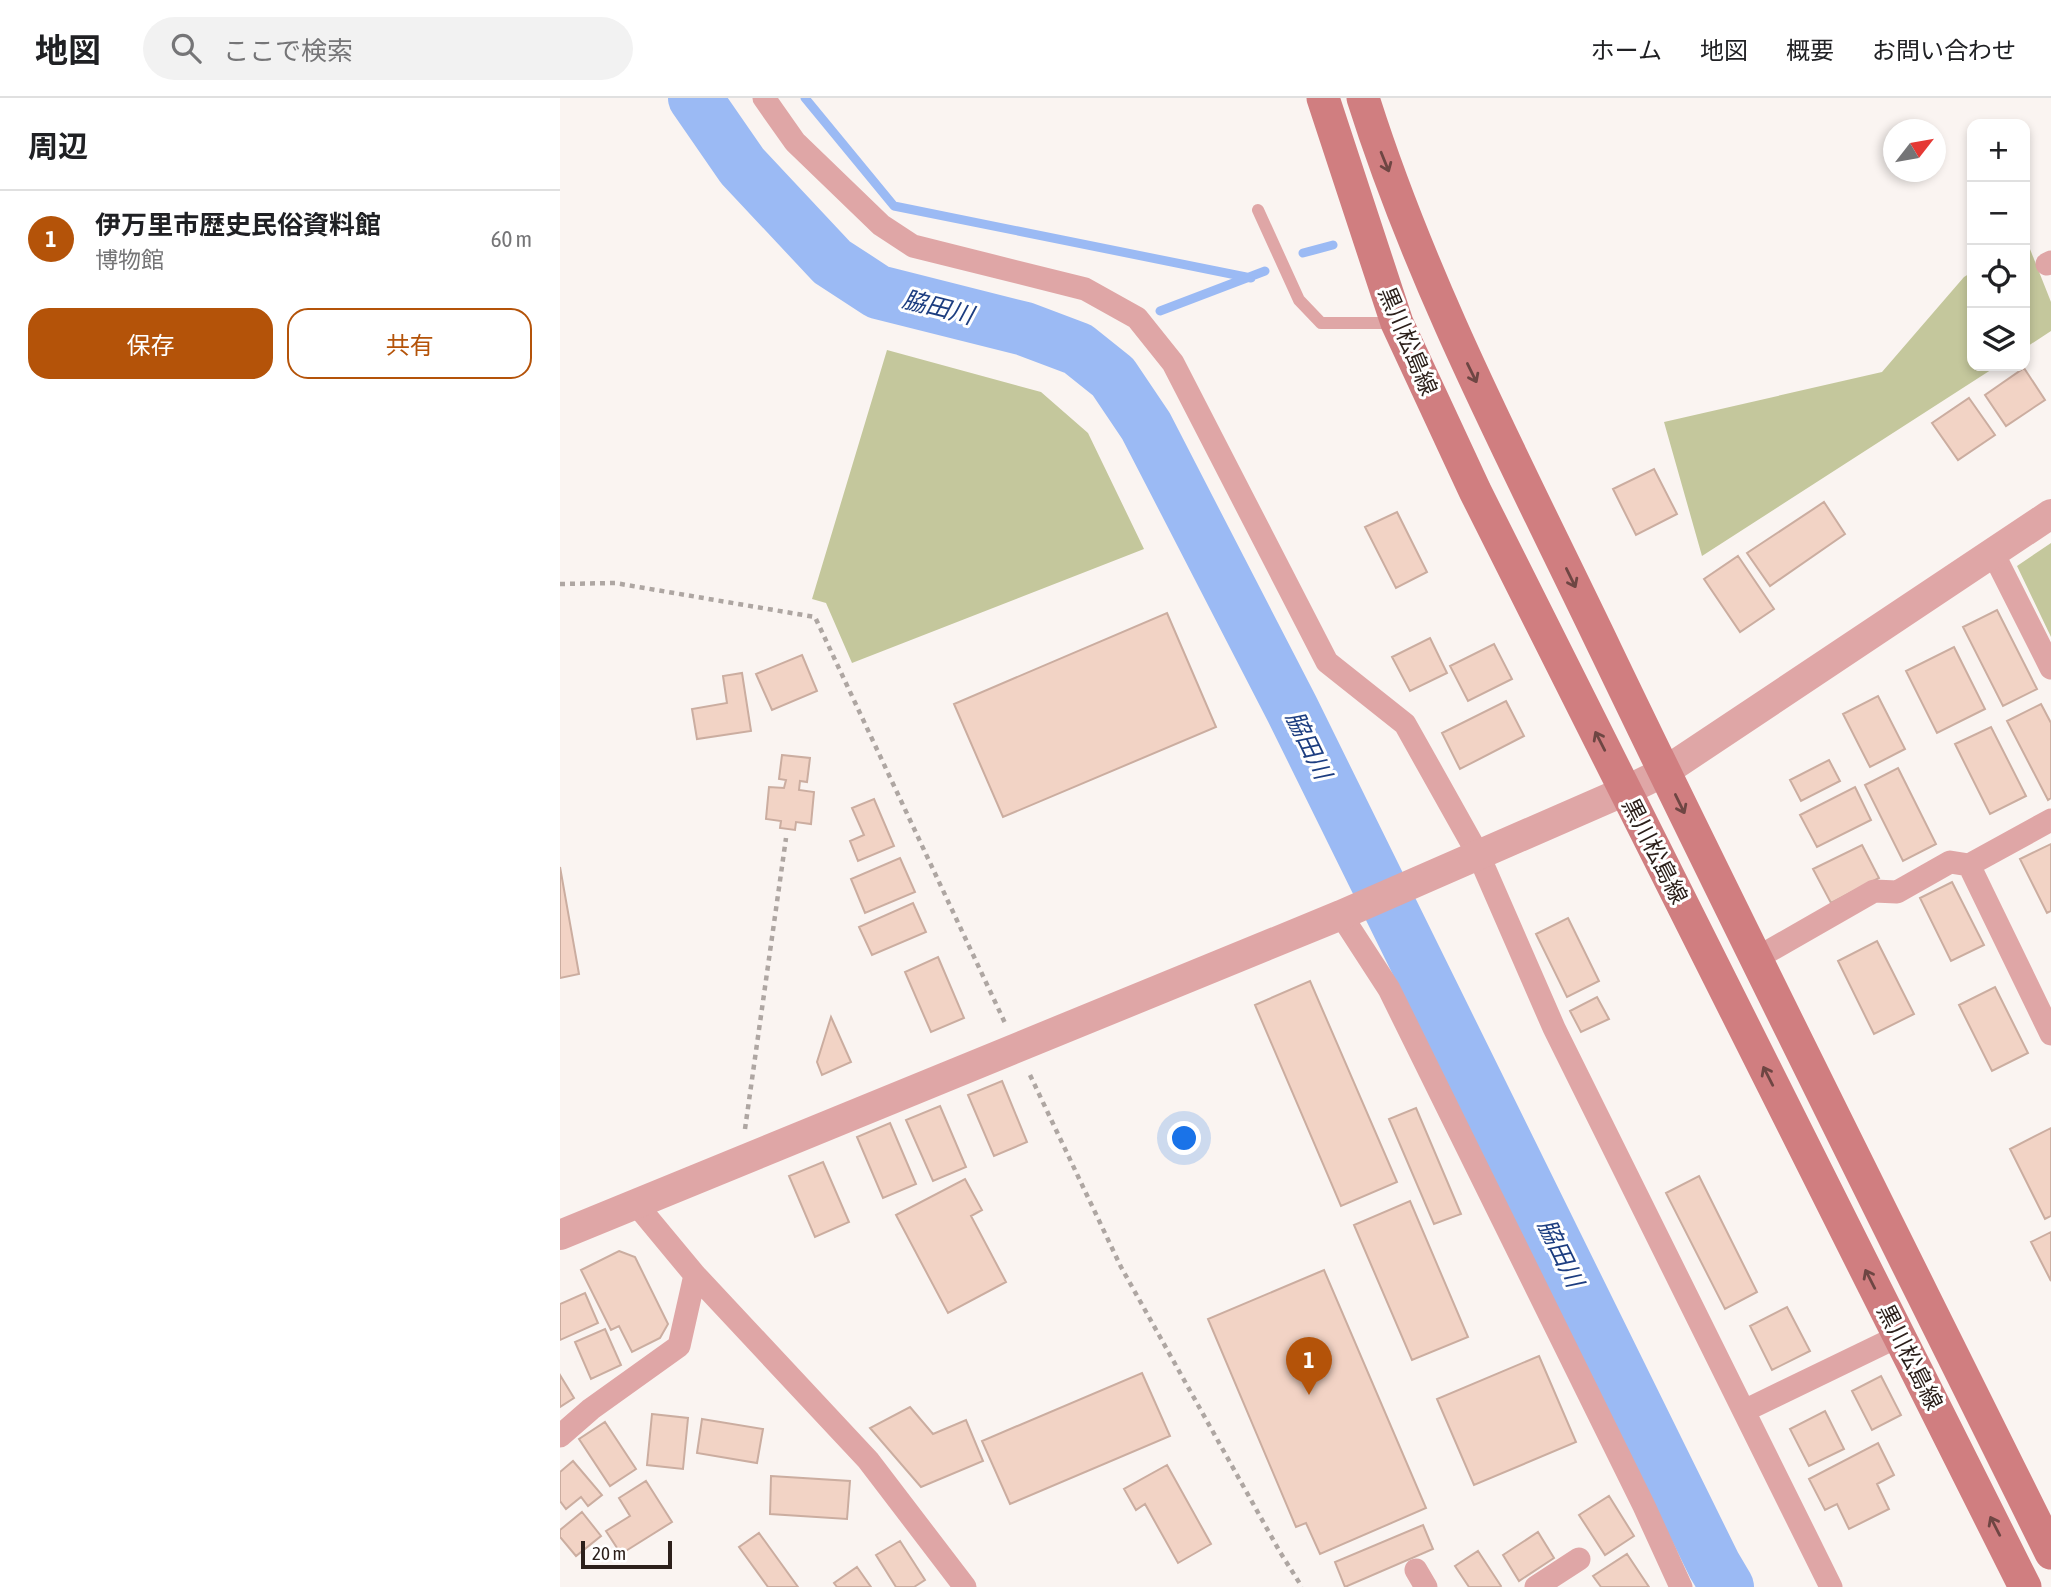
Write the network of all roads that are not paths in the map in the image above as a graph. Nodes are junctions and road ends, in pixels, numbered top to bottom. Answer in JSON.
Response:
{"nodes":[{"id":1,"x":764,"y":98,"type":"edge"},
{"id":2,"x":1323,"y":98,"type":"edge"},
{"id":3,"x":1363,"y":98,"type":"edge"},
{"id":4,"x":1258,"y":210,"type":"dead end"},
{"id":5,"x":1397,"y":323,"type":"junction"},
{"id":6,"x":2051,"y":514,"type":"edge"},
{"id":7,"x":1993,"y":553,"type":"junction"},
{"id":8,"x":2051,"y":668,"type":"edge"},
{"id":9,"x":1664,"y":772,"type":"junction"},
{"id":10,"x":1625,"y":792,"type":"junction"},
{"id":11,"x":2051,"y":820,"type":"edge"},
{"id":12,"x":1479,"y":856,"type":"junction"},
{"id":13,"x":1969,"y":864,"type":"junction"},
{"id":14,"x":1341,"y":915,"type":"junction"},
{"id":15,"x":1757,"y":958,"type":"junction"},
{"id":16,"x":2051,"y":1034,"type":"edge"},
{"id":17,"x":636,"y":1204,"type":"junction"},
{"id":18,"x":560,"y":1235,"type":"edge"},
{"id":19,"x":695,"y":1275,"type":"junction"},
{"id":20,"x":1899,"y":1336,"type":"junction"},
{"id":21,"x":1744,"y":1411,"type":"junction"},
{"id":22,"x":560,"y":1436,"type":"edge"},
{"id":23,"x":2051,"y":1553,"type":"edge"},
{"id":24,"x":1579,"y":1559,"type":"dead end"},
{"id":25,"x":965,"y":1587,"type":"edge"},
{"id":26,"x":1536,"y":1587,"type":"edge"},
{"id":27,"x":1681,"y":1587,"type":"edge"},
{"id":28,"x":1831,"y":1587,"type":"edge"},
{"id":29,"x":2025,"y":1587,"type":"edge"}],
"edges":[{"from":1,"to":12,"type":"street"},
{"from":2,"to":5,"type":"main road","name":"黒川松島線"},
{"from":3,"to":9,"type":"main road","name":"黒川松島線","one_way":true},
{"from":4,"to":5,"type":"lane"},
{"from":10,"to":5,"type":"main road","name":"黒川松島線","one_way":true},
{"from":6,"to":7,"type":"street"},
{"from":7,"to":8,"type":"street"},
{"from":7,"to":9,"type":"street"},
{"from":9,"to":10,"type":"street"},
{"from":9,"to":15,"type":"main road","name":"黒川松島線","one_way":true},
{"from":10,"to":12,"type":"street"},
{"from":20,"to":10,"type":"main road","name":"黒川松島線","one_way":true},
{"from":11,"to":13,"type":"street"},
{"from":12,"to":14,"type":"street"},
{"from":12,"to":21,"type":"street"},
{"from":13,"to":15,"type":"street"},
{"from":13,"to":16,"type":"street"},
{"from":14,"to":17,"type":"street"},
{"from":14,"to":27,"type":"street"},
{"from":15,"to":23,"type":"main road","name":"黒川松島線"},
{"from":17,"to":18,"type":"street"},
{"from":17,"to":19,"type":"street"},
{"from":19,"to":22,"type":"street"},
{"from":19,"to":25,"type":"street"},
{"from":20,"to":21,"type":"street"},
{"from":29,"to":20,"type":"main road","name":"黒川松島線","one_way":true},
{"from":21,"to":28,"type":"street"},
{"from":24,"to":26,"type":"street"}]}
